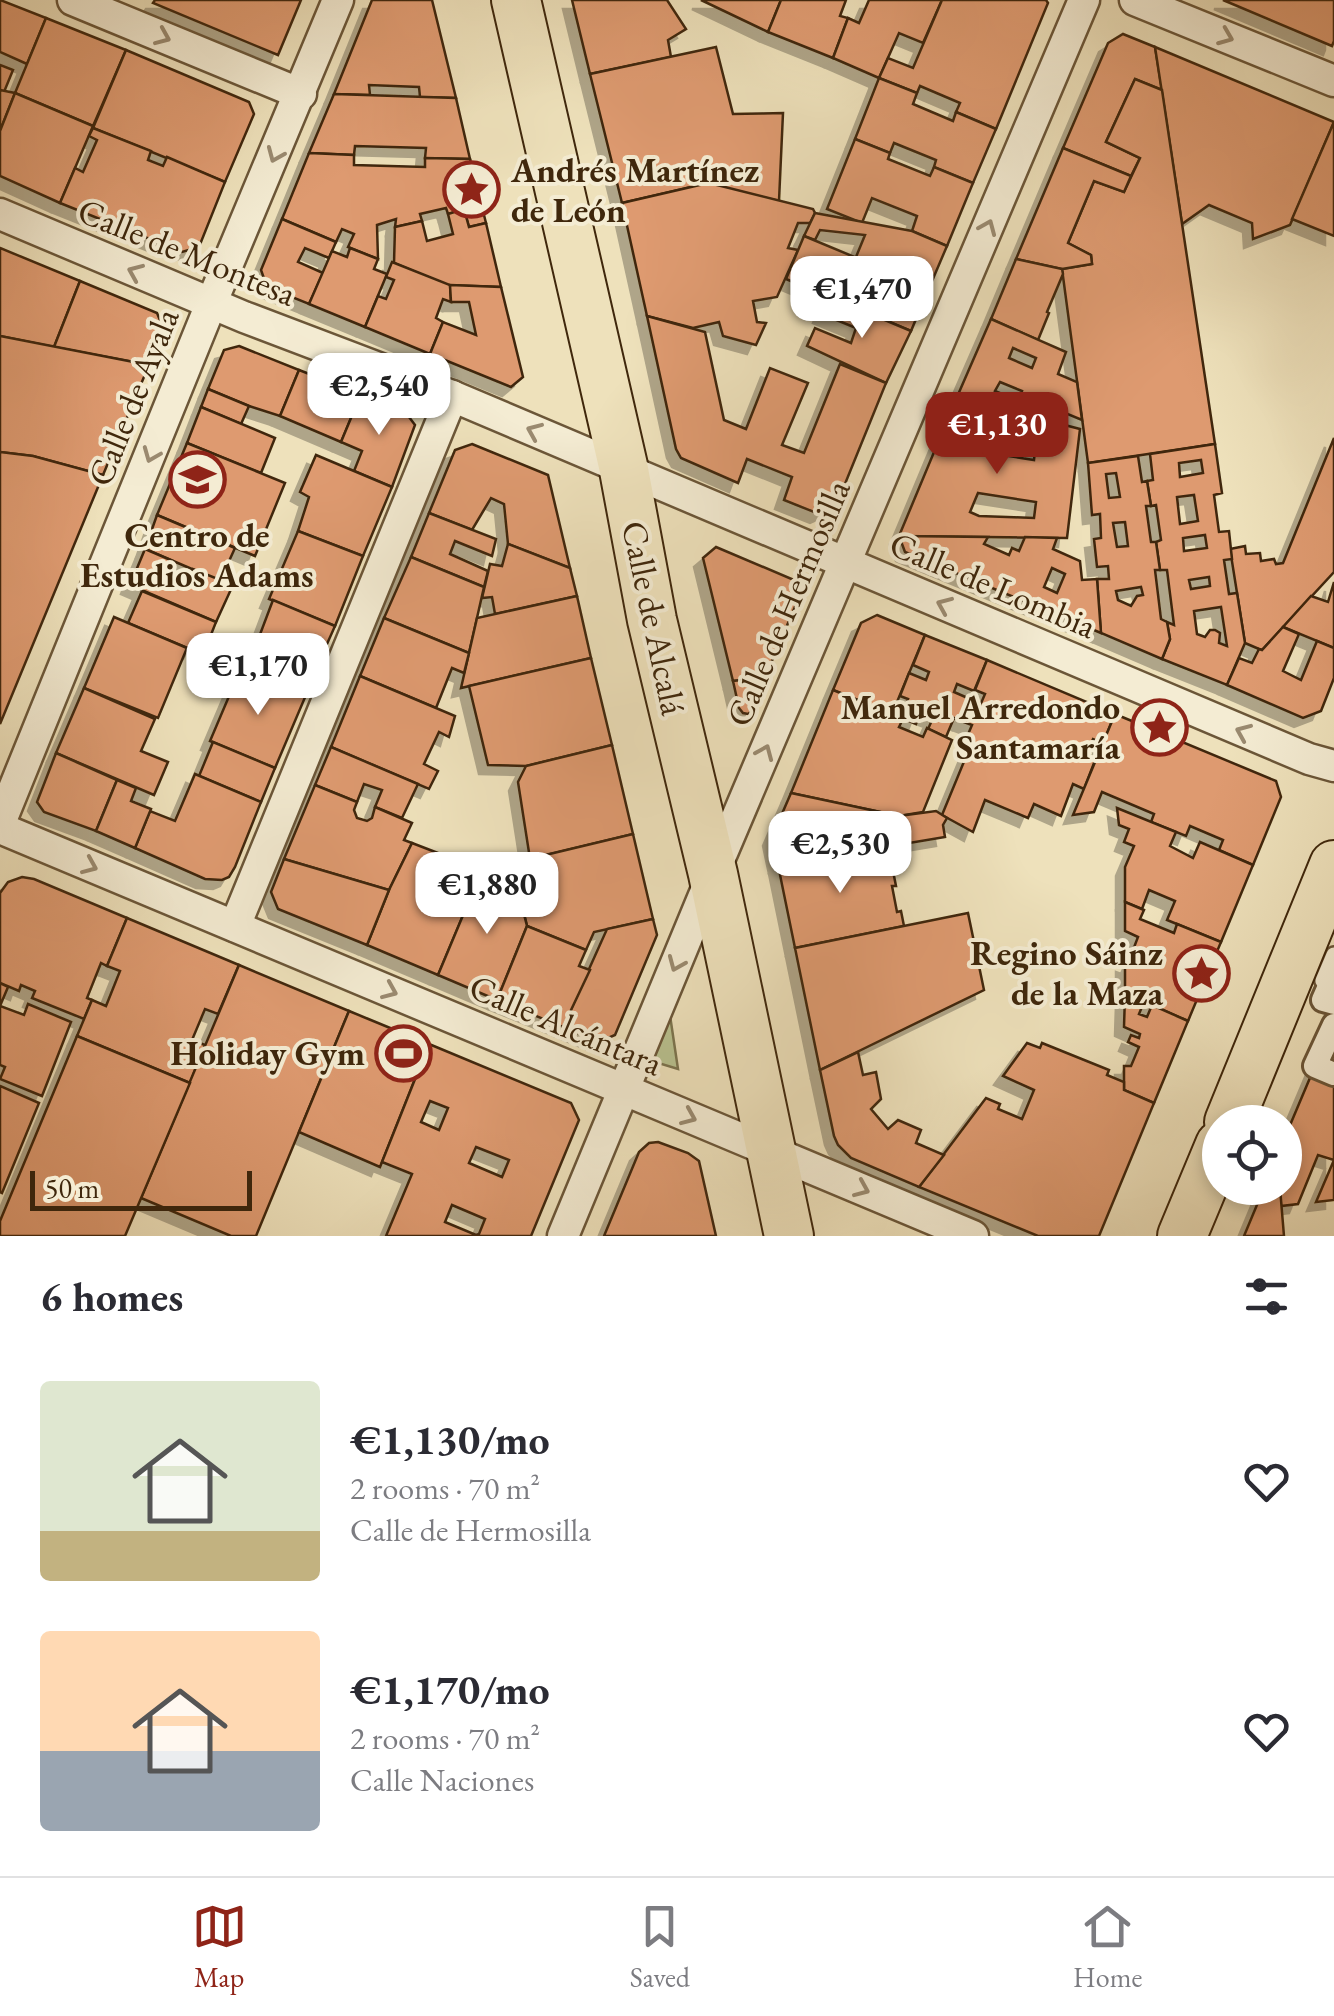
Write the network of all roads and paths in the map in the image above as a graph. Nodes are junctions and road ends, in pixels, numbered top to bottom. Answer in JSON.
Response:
{"nodes":[{"id":1,"x":72,"y":0,"type":"edge"},
{"id":2,"x":338,"y":0,"type":"edge"},
{"id":3,"x":516,"y":0,"type":"edge"},
{"id":4,"x":1084,"y":0,"type":"edge"},
{"id":5,"x":1135,"y":0,"type":"edge"},
{"id":6,"x":1334,"y":81,"type":"edge"},
{"id":7,"x":300,"y":94,"type":"junction"},
{"id":8,"x":0,"y":214,"type":"edge"},
{"id":9,"x":211,"y":304,"type":"junction"},
{"id":10,"x":452,"y":396,"type":"junction"},
{"id":11,"x":624,"y":470,"type":"junction"},
{"id":12,"x":845,"y":564,"type":"junction"},
{"id":13,"x":1334,"y":766,"type":"edge"},
{"id":14,"x":0,"y":826,"type":"edge"},
{"id":15,"x":1334,"y":865,"type":"edge"},
{"id":16,"x":713,"y":874,"type":"junction"},
{"id":17,"x":234,"y":926,"type":"junction"},
{"id":18,"x":1334,"y":954,"type":"edge"},
{"id":19,"x":1334,"y":974,"type":"edge"},
{"id":20,"x":1326,"y":998,"type":"edge"},
{"id":21,"x":1334,"y":1025,"type":"edge"},
{"id":22,"x":1334,"y":1074,"type":"edge"},
{"id":23,"x":624,"y":1090,"type":"junction"},
{"id":24,"x":1237,"y":1105,"type":"edge"},
{"id":25,"x":772,"y":1152,"type":"junction"},
{"id":26,"x":1202,"y":1188,"type":"edge"},
{"id":27,"x":563,"y":1236,"type":"edge"},
{"id":28,"x":788,"y":1236,"type":"edge"},
{"id":29,"x":973,"y":1236,"type":"edge"},
{"id":30,"x":1182,"y":1236,"type":"edge"}],
"edges":[{"from":1,"to":7,"type":"street","one_way":true},
{"from":2,"to":7,"type":"street","name":"Calle de Ayala"},
{"from":3,"to":11,"type":"main road","name":"Calle de Alcalá"},
{"from":12,"to":4,"type":"street","name":"Calle de Hermosilla","one_way":true},
{"from":5,"to":6,"type":"street","one_way":true},
{"from":7,"to":9,"type":"street","name":"Calle de Ayala","one_way":true},
{"from":9,"to":8,"type":"street","name":"Calle de Montesa","one_way":true},
{"from":9,"to":10,"type":"street","name":"Calle de Montesa"},
{"from":9,"to":14,"type":"street","name":"Calle de Ayala","one_way":true},
{"from":11,"to":10,"type":"street","name":"Calle de Montesa","one_way":true},
{"from":10,"to":17,"type":"street"},
{"from":11,"to":12,"type":"street","name":"Calle de Lombia"},
{"from":11,"to":16,"type":"main road","name":"Calle de Alcalá"},
{"from":13,"to":12,"type":"street","name":"Calle de Lombia","one_way":true},
{"from":16,"to":12,"type":"street","name":"Calle de Hermosilla","one_way":true},
{"from":14,"to":17,"type":"street","name":"Calle Alcántara","one_way":true},
{"from":15,"to":24,"type":"main road"},
{"from":16,"to":23,"type":"street","name":"Calle de Hermosilla","one_way":true},
{"from":16,"to":25,"type":"main road","name":"Calle de Alcalá"},
{"from":17,"to":23,"type":"street","name":"Calle Alcántara","one_way":true},
{"from":18,"to":20,"type":"lane"},
{"from":19,"to":20,"type":"street"},
{"from":21,"to":22,"type":"street"},
{"from":23,"to":25,"type":"street","name":"Calle Alcántara","one_way":true},
{"from":23,"to":27,"type":"street","name":"Calle de Hermosilla"},
{"from":25,"to":28,"type":"main road","name":"Calle de Alcalá"},
{"from":25,"to":29,"type":"street","name":"Calle Alcántara","one_way":true},
{"from":26,"to":30,"type":"main road"}]}
